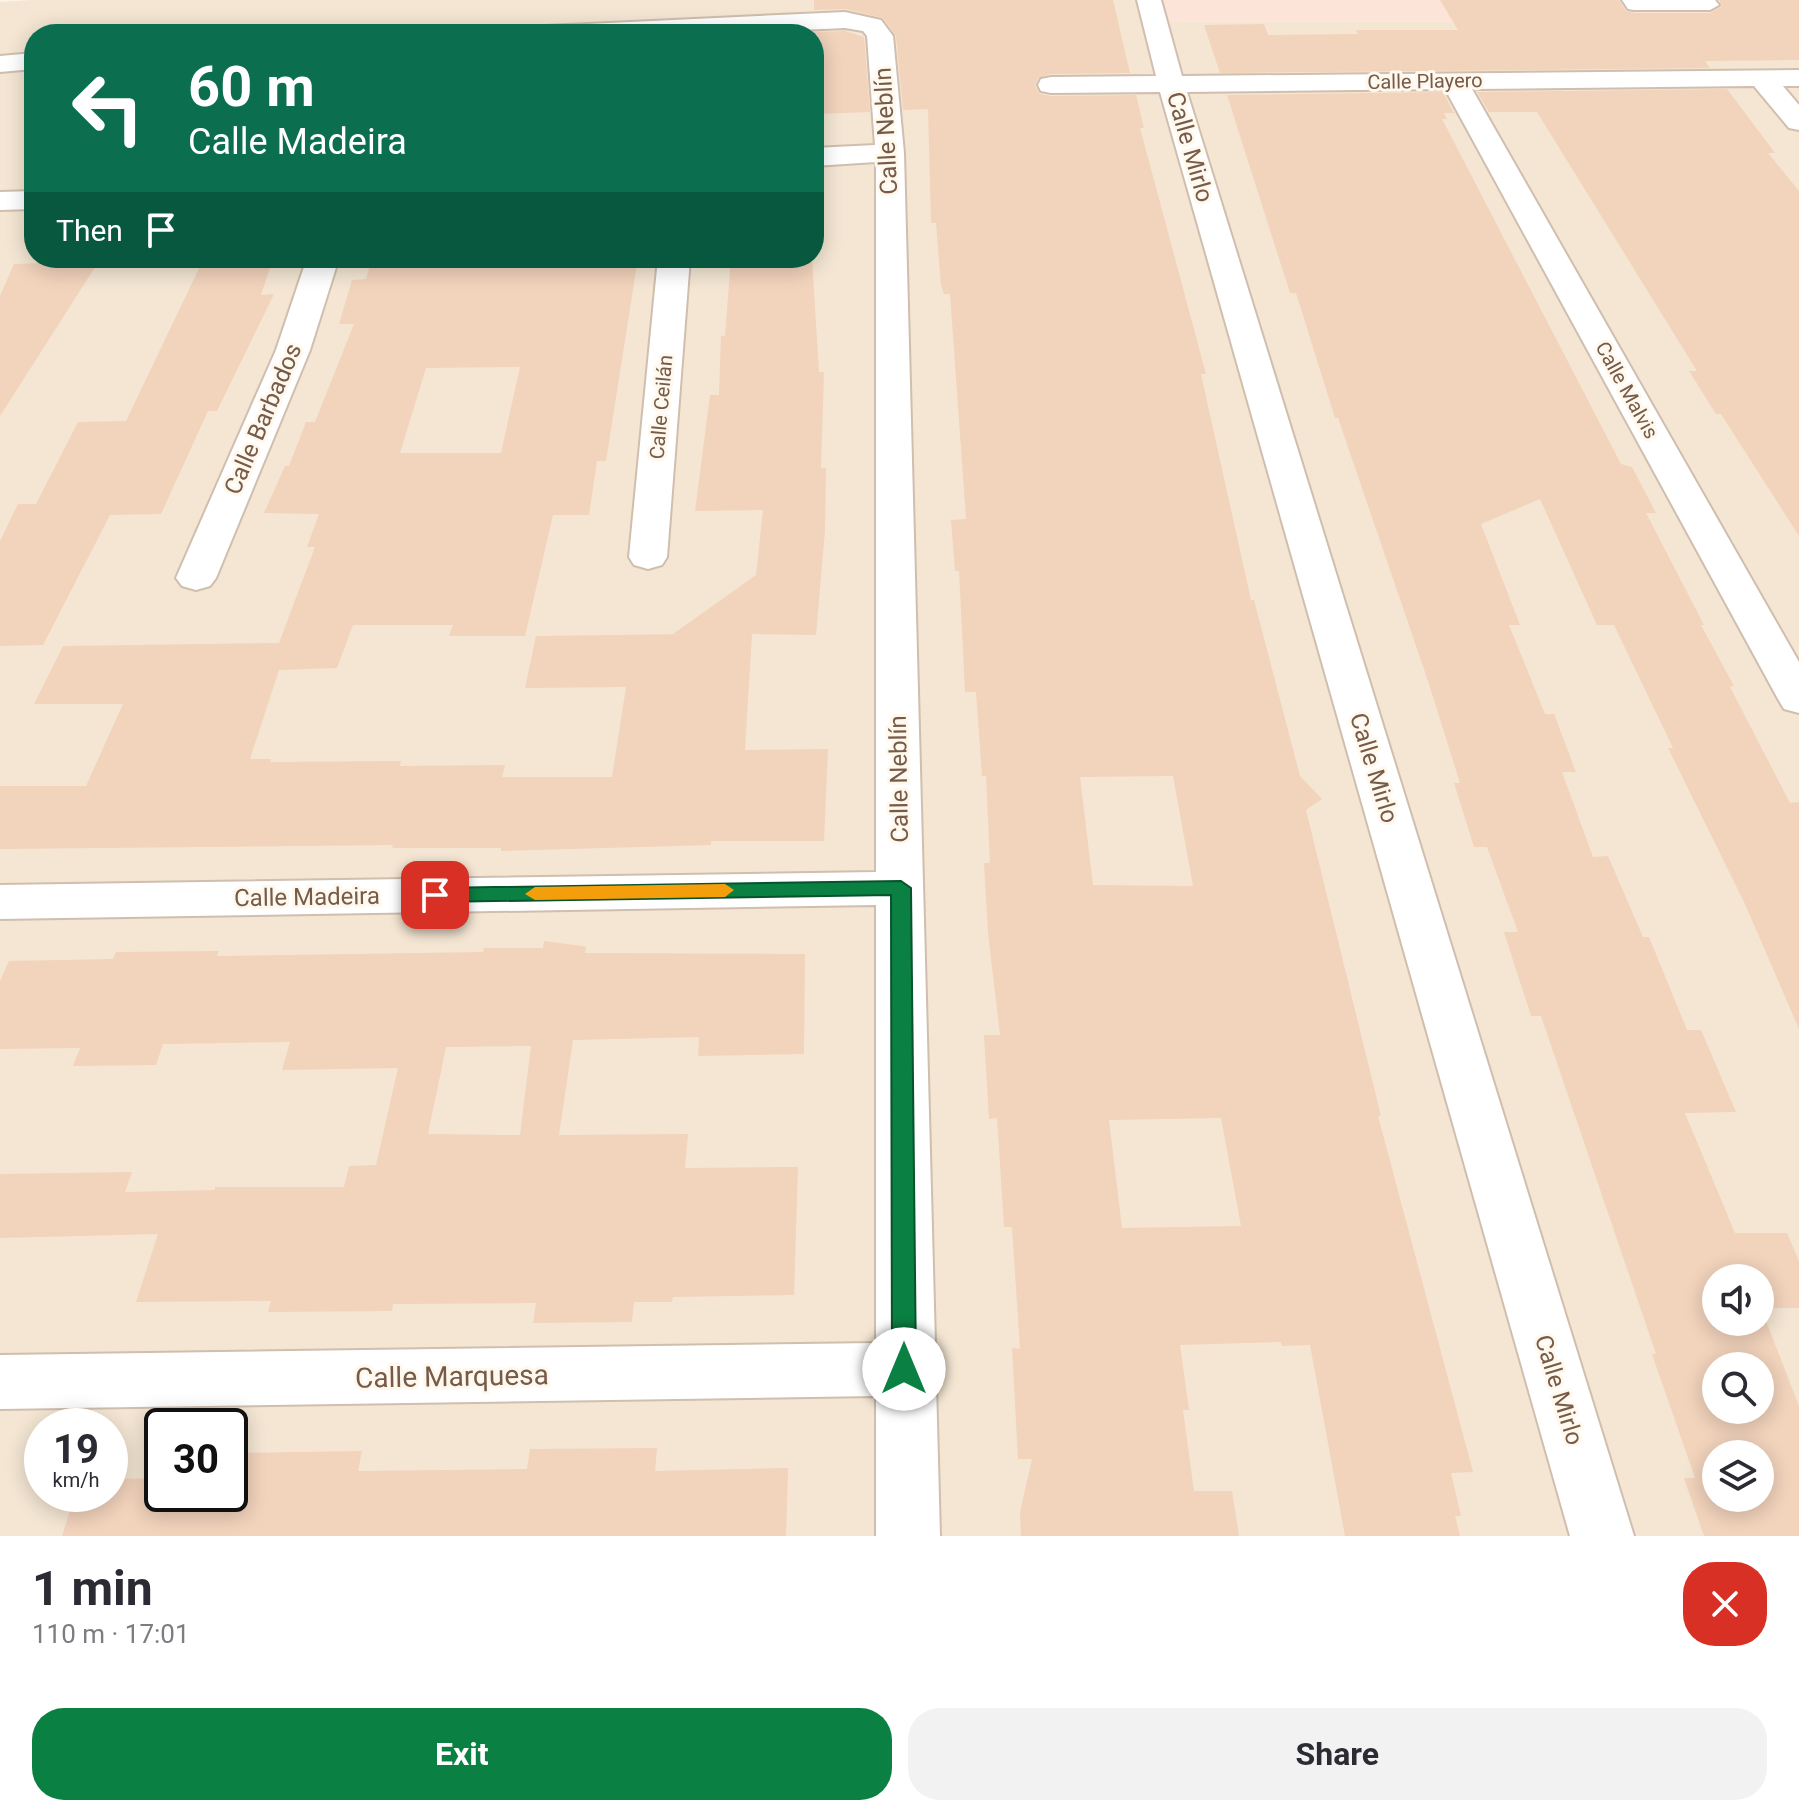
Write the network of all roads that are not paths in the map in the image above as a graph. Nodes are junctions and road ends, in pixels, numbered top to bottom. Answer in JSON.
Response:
{"nodes":[{"id":1,"x":1149,"y":0,"type":"edge"},
{"id":2,"x":1630,"y":0,"type":"edge"},
{"id":3,"x":1706,"y":0,"type":"edge"},
{"id":4,"x":769,"y":24,"type":"edge"},
{"id":5,"x":24,"y":62,"type":"edge"},
{"id":6,"x":0,"y":64,"type":"edge"},
{"id":7,"x":1761,"y":78,"type":"junction"},
{"id":8,"x":1799,"y":78,"type":"edge"},
{"id":9,"x":1454,"y":81,"type":"junction"},
{"id":10,"x":1171,"y":84,"type":"junction"},
{"id":11,"x":1051,"y":85,"type":"dead end"},
{"id":12,"x":1799,"y":122,"type":"edge"},
{"id":13,"x":890,"y":153,"type":"junction"},
{"id":14,"x":824,"y":156,"type":"edge"},
{"id":15,"x":24,"y":201,"type":"edge"},
{"id":16,"x":0,"y":202,"type":"edge"},
{"id":17,"x":320,"y":268,"type":"edge"},
{"id":18,"x":673,"y":268,"type":"edge"},
{"id":19,"x":648,"y":557,"type":"dead end"},
{"id":20,"x":196,"y":578,"type":"dead end"},
{"id":21,"x":1799,"y":699,"type":"edge"},
{"id":22,"x":901,"y":888,"type":"junction"},
{"id":23,"x":0,"y":902,"type":"edge"},
{"id":24,"x":904,"y":1369,"type":"junction"},
{"id":25,"x":0,"y":1382,"type":"edge"},
{"id":26,"x":908,"y":1536,"type":"edge"},
{"id":27,"x":1602,"y":1536,"type":"edge"}],
"edges":[{"from":1,"to":10,"type":"street","name":"Calle Mirlo"},
{"from":2,"to":3,"type":"lane"},
{"from":4,"to":13,"type":"street","name":"Calle Neblín"},
{"from":5,"to":6,"type":"street"},
{"from":7,"to":8,"type":"street","name":"Calle Playero"},
{"from":7,"to":9,"type":"street","name":"Calle Playero"},
{"from":7,"to":12,"type":"street"},
{"from":9,"to":10,"type":"street","name":"Calle Playero"},
{"from":9,"to":21,"type":"street","name":"Calle Malvis"},
{"from":10,"to":11,"type":"street","name":"Calle Playero"},
{"from":10,"to":27,"type":"street","name":"Calle Mirlo"},
{"from":13,"to":14,"type":"street"},
{"from":13,"to":22,"type":"street","name":"Calle Neblín"},
{"from":15,"to":16,"type":"street"},
{"from":17,"to":20,"type":"street","name":"Calle Barbados"},
{"from":18,"to":19,"type":"street","name":"Calle Ceilán"},
{"from":22,"to":23,"type":"street","name":"Calle Madeira"},
{"from":22,"to":24,"type":"street","name":"Calle Neblín"},
{"from":24,"to":25,"type":"street","name":"Calle Marquesa"},
{"from":24,"to":26,"type":"street","name":"Calle Neblín"}]}
